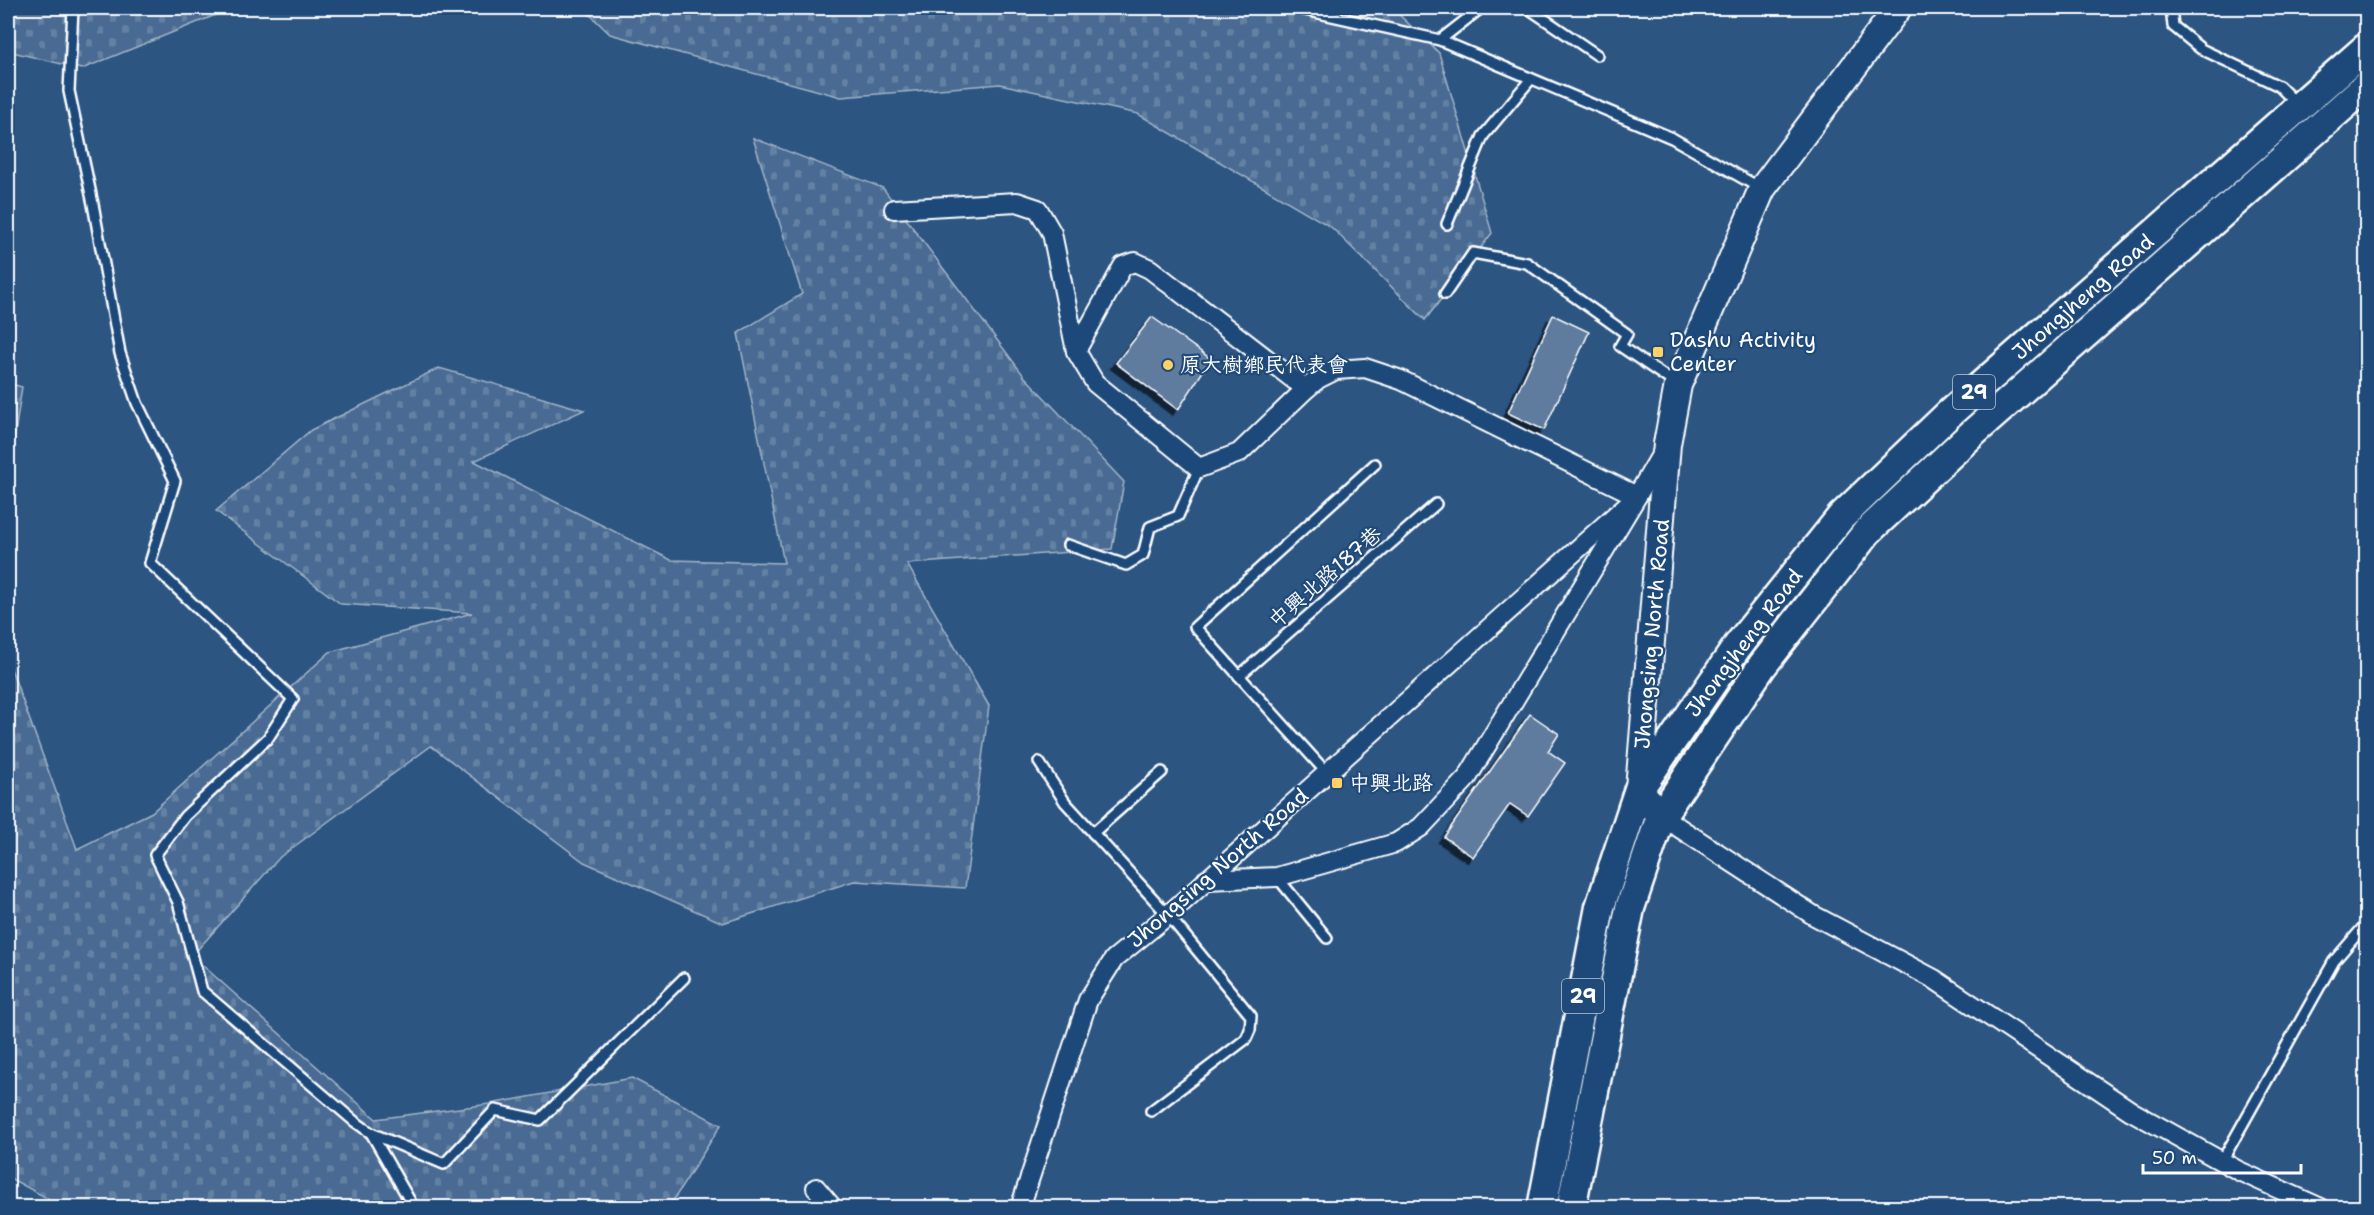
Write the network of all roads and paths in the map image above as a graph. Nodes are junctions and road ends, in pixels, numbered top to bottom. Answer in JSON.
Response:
{"nodes":[{"id":1,"x":73,"y":8,"type":"edge"},
{"id":2,"x":1296,"y":8,"type":"edge"},
{"id":3,"x":1481,"y":8,"type":"edge"},
{"id":4,"x":1528,"y":8,"type":"edge"},
{"id":5,"x":1898,"y":8,"type":"edge"},
{"id":6,"x":2171,"y":8,"type":"edge"},
{"id":7,"x":1440,"y":40,"type":"junction"},
{"id":8,"x":2367,"y":48,"type":"edge"},
{"id":9,"x":1597,"y":55,"type":"dead end"},
{"id":10,"x":1531,"y":79,"type":"junction"},
{"id":11,"x":2367,"y":86,"type":"edge"},
{"id":12,"x":2300,"y":106,"type":"junction"},
{"id":13,"x":1762,"y":189,"type":"junction"},
{"id":14,"x":894,"y":209,"type":"dead end"},
{"id":15,"x":1447,"y":224,"type":"dead end"},
{"id":16,"x":1445,"y":294,"type":"dead end"},
{"id":17,"x":1076,"y":351,"type":"junction"},
{"id":18,"x":1678,"y":385,"type":"junction"},
{"id":19,"x":1306,"y":389,"type":"junction"},
{"id":20,"x":1668,"y":444,"type":"junction"},
{"id":21,"x":1375,"y":464,"type":"dead end"},
{"id":22,"x":1199,"y":468,"type":"junction"},
{"id":23,"x":1637,"y":496,"type":"junction"},
{"id":24,"x":1436,"y":504,"type":"dead end"},
{"id":25,"x":1068,"y":545,"type":"dead end"},
{"id":26,"x":1239,"y":676,"type":"junction"},
{"id":27,"x":1039,"y":762,"type":"dead end"},
{"id":28,"x":1162,"y":772,"type":"dead end"},
{"id":29,"x":1326,"y":772,"type":"junction"},
{"id":30,"x":1639,"y":789,"type":"junction"},
{"id":31,"x":1661,"y":816,"type":"junction"},
{"id":32,"x":1093,"y":832,"type":"junction"},
{"id":33,"x":1277,"y":877,"type":"junction"},
{"id":34,"x":1206,"y":880,"type":"junction"},
{"id":35,"x":1168,"y":915,"type":"junction"},
{"id":36,"x":2367,"y":924,"type":"edge"},
{"id":37,"x":1327,"y":938,"type":"dead end"},
{"id":38,"x":684,"y":978,"type":"dead end"},
{"id":39,"x":1151,"y":1111,"type":"dead end"},
{"id":40,"x":371,"y":1133,"type":"junction"},
{"id":41,"x":2222,"y":1161,"type":"junction"},
{"id":42,"x":816,"y":1188,"type":"dead end"},
{"id":43,"x":414,"y":1208,"type":"edge"},
{"id":44,"x":833,"y":1208,"type":"edge"},
{"id":45,"x":1020,"y":1208,"type":"edge"},
{"id":46,"x":1542,"y":1208,"type":"edge"},
{"id":47,"x":1571,"y":1208,"type":"edge"},
{"id":48,"x":2321,"y":1208,"type":"edge"}],
"edges":[{"from":1,"to":40,"type":"lane"},
{"from":2,"to":7,"type":"lane"},
{"from":3,"to":7,"type":"lane"},
{"from":4,"to":9,"type":"lane"},
{"from":5,"to":13,"type":"street","name":"Jhongsing North Road"},
{"from":6,"to":12,"type":"lane"},
{"from":7,"to":10,"type":"lane"},
{"from":8,"to":12,"type":"main road","name":"Jhongjheng Road","number":"29"},
{"from":10,"to":13,"type":"lane"},
{"from":10,"to":15,"type":"lane"},
{"from":11,"to":31,"type":"main road","name":"Jhongjheng Road","number":"29"},
{"from":12,"to":30,"type":"main road","name":"Jhongjheng Road","number":"29"},
{"from":13,"to":18,"type":"street","name":"Jhongsing North Road"},
{"from":14,"to":17,"type":"street"},
{"from":16,"to":18,"type":"lane"},
{"from":17,"to":19,"type":"street"},
{"from":17,"to":22,"type":"street"},
{"from":18,"to":20,"type":"street","name":"Jhongsing North Road"},
{"from":19,"to":22,"type":"street"},
{"from":19,"to":23,"type":"street"},
{"from":20,"to":23,"type":"street","name":"Jhongsing North Road"},
{"from":20,"to":30,"type":"street","name":"Jhongsing North Road"},
{"from":21,"to":26,"type":"lane"},
{"from":22,"to":25,"type":"lane"},
{"from":23,"to":29,"type":"street","name":"Jhongsing North Road"},
{"from":23,"to":33,"type":"street"},
{"from":24,"to":26,"type":"lane","name":"中興北路187巷"},
{"from":26,"to":29,"type":"lane"},
{"from":27,"to":32,"type":"lane"},
{"from":28,"to":32,"type":"lane"},
{"from":29,"to":34,"type":"street","name":"Jhongsing North Road"},
{"from":30,"to":31,"type":"street"},
{"from":30,"to":46,"type":"main road","number":"29"},
{"from":31,"to":41,"type":"street"},
{"from":31,"to":47,"type":"main road","number":"29"},
{"from":32,"to":35,"type":"lane"},
{"from":33,"to":34,"type":"street"},
{"from":33,"to":37,"type":"lane"},
{"from":34,"to":35,"type":"street","name":"Jhongsing North Road"},
{"from":35,"to":39,"type":"lane"},
{"from":35,"to":45,"type":"street","name":"Jhongsing North Road"},
{"from":36,"to":41,"type":"lane"},
{"from":38,"to":40,"type":"lane"},
{"from":40,"to":43,"type":"lane"},
{"from":41,"to":48,"type":"street"},
{"from":42,"to":44,"type":"street"}]}
